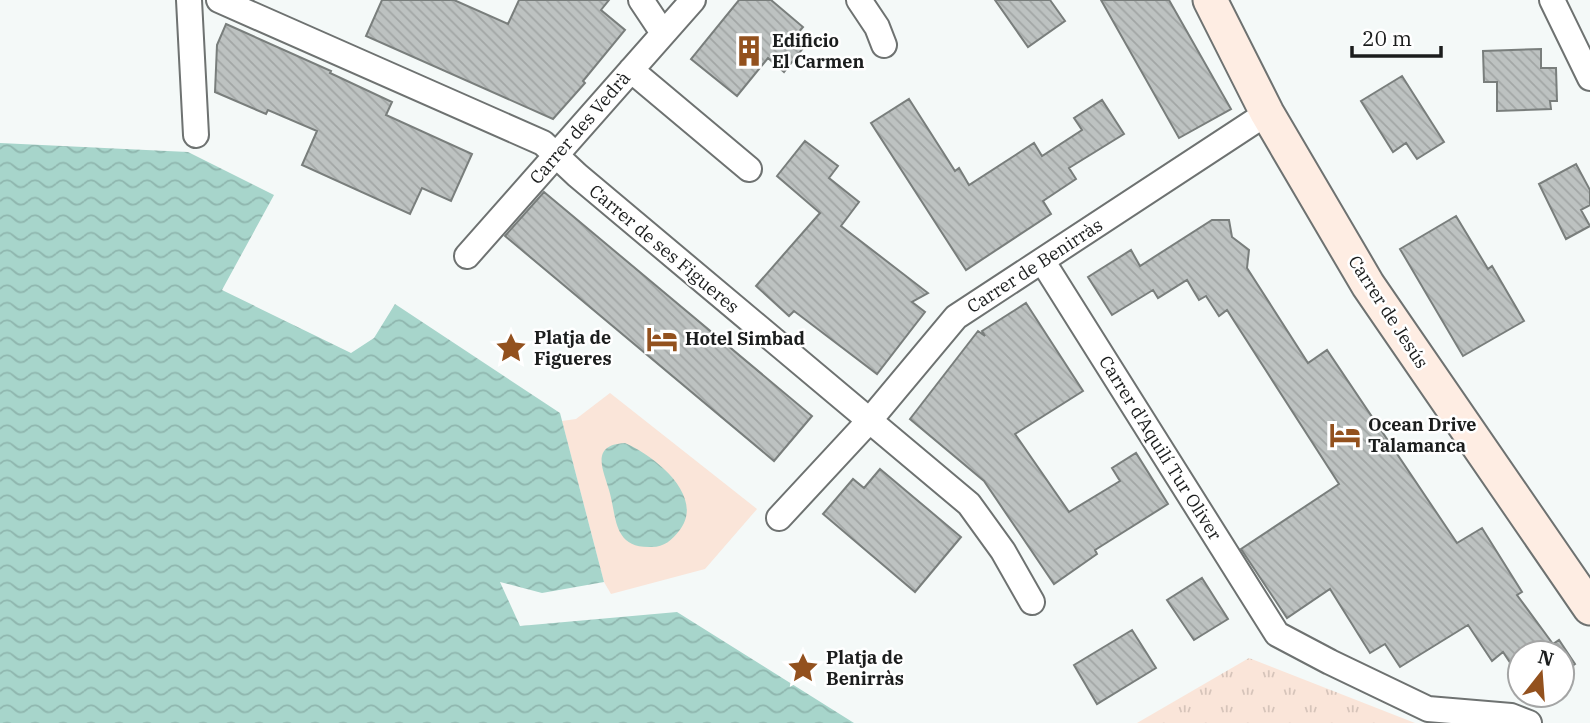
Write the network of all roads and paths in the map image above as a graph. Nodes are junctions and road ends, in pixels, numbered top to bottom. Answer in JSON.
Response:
{"nodes":[{"id":1,"x":189,"y":0,"type":"edge"},
{"id":2,"x":219,"y":0,"type":"edge"},
{"id":3,"x":641,"y":0,"type":"edge"},
{"id":4,"x":692,"y":0,"type":"edge"},
{"id":5,"x":859,"y":0,"type":"edge"},
{"id":6,"x":1210,"y":0,"type":"edge"},
{"id":7,"x":1552,"y":0,"type":"edge"},
{"id":8,"x":663,"y":33,"type":"junction"},
{"id":9,"x":884,"y":45,"type":"dead end"},
{"id":10,"x":631,"y":70,"type":"junction"},
{"id":11,"x":1590,"y":78,"type":"edge"},
{"id":12,"x":1268,"y":113,"type":"junction"},
{"id":13,"x":196,"y":135,"type":"dead end"},
{"id":14,"x":556,"y":155,"type":"junction"},
{"id":15,"x":750,"y":169,"type":"dead end"},
{"id":16,"x":467,"y":256,"type":"dead end"},
{"id":17,"x":1043,"y":262,"type":"junction"},
{"id":18,"x":869,"y":421,"type":"junction"},
{"id":19,"x":779,"y":518,"type":"dead end"},
{"id":20,"x":1032,"y":602,"type":"dead end"},
{"id":21,"x":1590,"y":608,"type":"edge"},
{"id":22,"x":1529,"y":723,"type":"edge"}],
"edges":[{"from":1,"to":13,"type":"street"},
{"from":2,"to":14,"type":"street","name":"Carrer de ses Figueres"},
{"from":3,"to":8,"type":"street"},
{"from":4,"to":8,"type":"street","name":"Carrer des Vedrà"},
{"from":5,"to":9,"type":"street"},
{"from":6,"to":12,"type":"street","name":"Carrer de Jesús"},
{"from":7,"to":11,"type":"street"},
{"from":8,"to":10,"type":"street","name":"Carrer des Vedrà"},
{"from":10,"to":14,"type":"street","name":"Carrer des Vedrà"},
{"from":10,"to":15,"type":"street"},
{"from":12,"to":17,"type":"street","name":"Carrer de Benirràs"},
{"from":12,"to":21,"type":"street","name":"Carrer de Jesús"},
{"from":14,"to":16,"type":"street","name":"Carrer des Vedrà"},
{"from":14,"to":18,"type":"street","name":"Carrer de ses Figueres"},
{"from":17,"to":18,"type":"street","name":"Carrer de Benirràs"},
{"from":17,"to":22,"type":"street","name":"Carrer d'Aquilí Tur Oliver"},
{"from":18,"to":19,"type":"street","name":"Carrer de Benirràs"},
{"from":18,"to":20,"type":"street","name":"Carrer de ses Figueres"}]}
